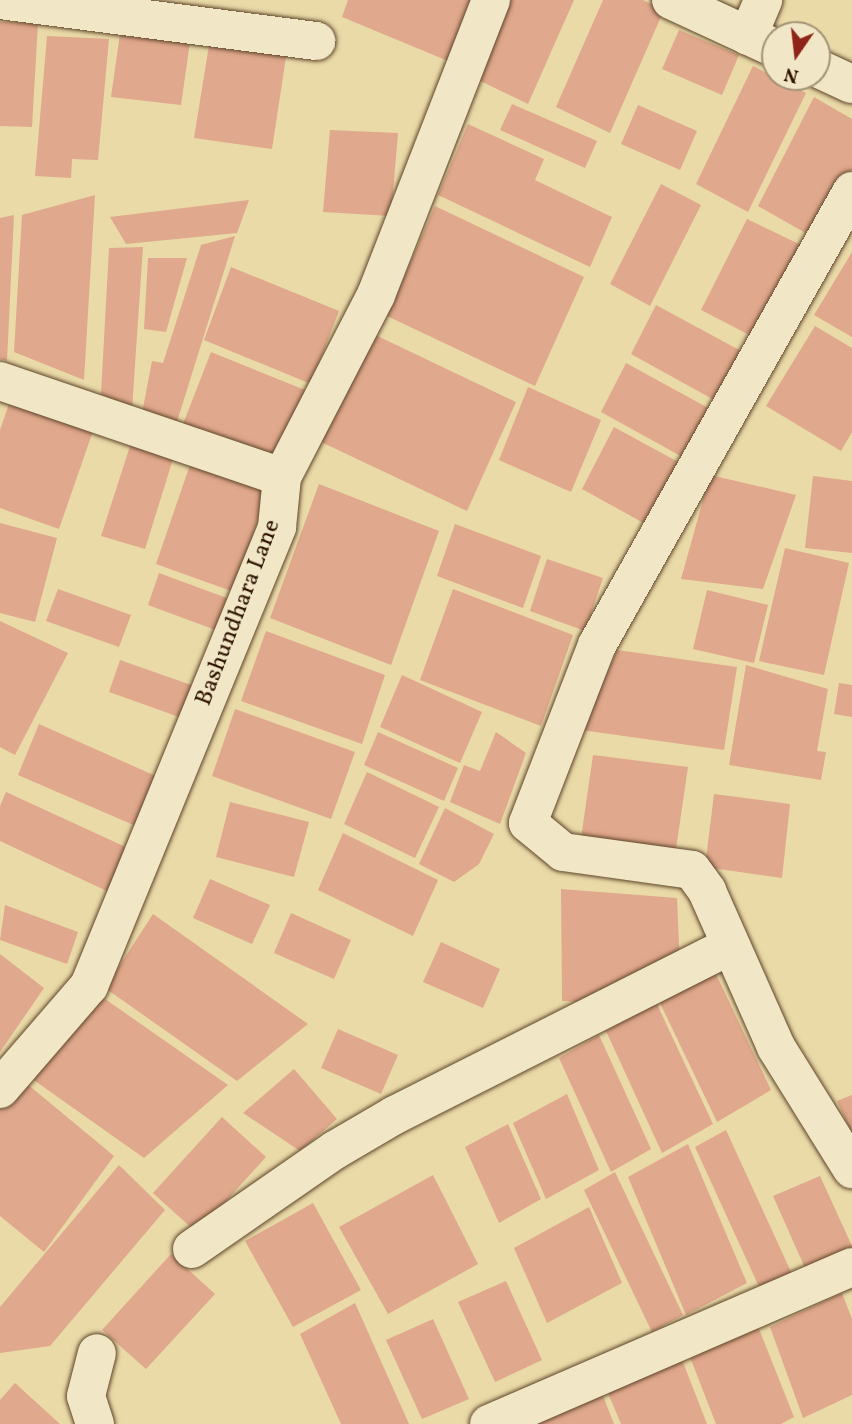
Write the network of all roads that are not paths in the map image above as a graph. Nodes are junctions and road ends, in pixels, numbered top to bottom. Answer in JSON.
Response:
{"nodes":[{"id":1,"x":0,"y":0,"type":"edge"},
{"id":2,"x":491,"y":0,"type":"edge"},
{"id":3,"x":671,"y":0,"type":"edge"},
{"id":4,"x":763,"y":0,"type":"edge"},
{"id":5,"x":762,"y":21,"type":"edge"},
{"id":6,"x":316,"y":41,"type":"dead end"},
{"id":7,"x":761,"y":42,"type":"edge"},
{"id":8,"x":831,"y":74,"type":"edge"},
{"id":9,"x":852,"y":84,"type":"edge"},
{"id":10,"x":852,"y":191,"type":"edge"},
{"id":11,"x":0,"y":381,"type":"edge"},
{"id":12,"x":282,"y":477,"type":"junction"},
{"id":13,"x":730,"y":946,"type":"junction"},
{"id":14,"x":0,"y":1089,"type":"edge"},
{"id":15,"x":852,"y":1169,"type":"edge"},
{"id":16,"x":192,"y":1249,"type":"dead end"},
{"id":17,"x":852,"y":1267,"type":"edge"},
{"id":18,"x":97,"y":1353,"type":"dead end"},
{"id":19,"x":95,"y":1424,"type":"edge"},
{"id":20,"x":489,"y":1424,"type":"edge"}],
"edges":[{"from":1,"to":6,"type":"street"},
{"from":2,"to":12,"type":"street","name":"Bashundhara Lane"},
{"from":3,"to":7,"type":"street"},
{"from":4,"to":5,"type":"street"},
{"from":8,"to":9,"type":"street"},
{"from":10,"to":13,"type":"street"},
{"from":11,"to":12,"type":"street"},
{"from":12,"to":14,"type":"street","name":"Bashundhara Lane"},
{"from":13,"to":15,"type":"street"},
{"from":13,"to":16,"type":"street"},
{"from":17,"to":20,"type":"street"},
{"from":18,"to":19,"type":"street"}]}
